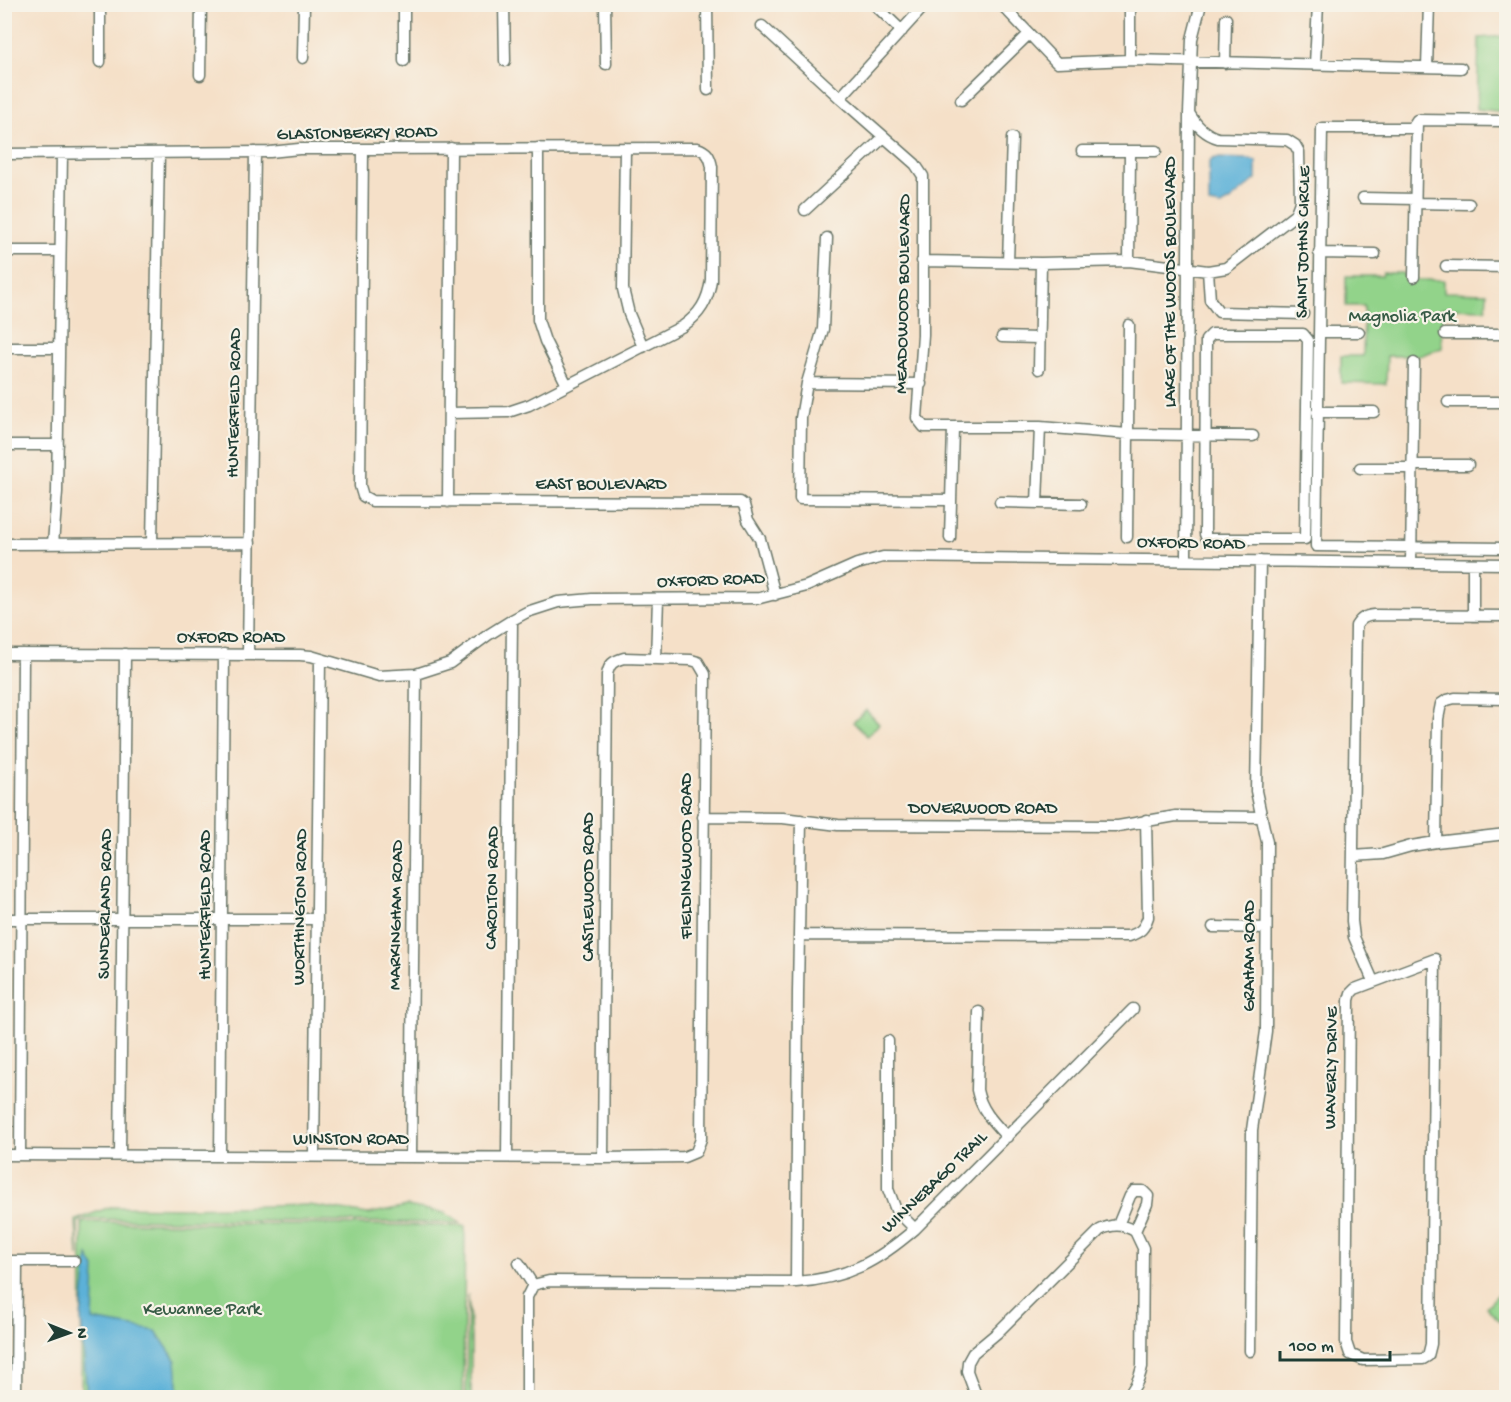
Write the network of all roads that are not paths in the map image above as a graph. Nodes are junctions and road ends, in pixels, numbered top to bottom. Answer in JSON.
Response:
{"nodes":[{"id":1,"x":100,"y":4,"type":"edge"},
{"id":2,"x":201,"y":4,"type":"edge"},
{"id":3,"x":304,"y":4,"type":"edge"},
{"id":4,"x":404,"y":4,"type":"edge"},
{"id":5,"x":504,"y":4,"type":"edge"},
{"id":6,"x":605,"y":4,"type":"edge"},
{"id":7,"x":707,"y":4,"type":"edge"},
{"id":8,"x":874,"y":4,"type":"edge"},
{"id":9,"x":926,"y":4,"type":"edge"},
{"id":10,"x":1001,"y":4,"type":"edge"},
{"id":11,"x":1130,"y":4,"type":"edge"},
{"id":12,"x":1201,"y":4,"type":"edge"},
{"id":13,"x":1318,"y":4,"type":"edge"},
{"id":14,"x":1429,"y":4,"type":"edge"},
{"id":15,"x":1226,"y":19,"type":"dead end"},
{"id":16,"x":762,"y":26,"type":"dead end"},
{"id":17,"x":902,"y":31,"type":"junction"},
{"id":18,"x":1029,"y":34,"type":"junction"},
{"id":19,"x":303,"y":58,"type":"dead end"},
{"id":20,"x":1130,"y":60,"type":"junction"},
{"id":21,"x":404,"y":61,"type":"dead end"},
{"id":22,"x":505,"y":61,"type":"dead end"},
{"id":23,"x":100,"y":62,"type":"dead end"},
{"id":24,"x":1190,"y":62,"type":"junction"},
{"id":25,"x":1225,"y":63,"type":"junction"},
{"id":26,"x":606,"y":64,"type":"dead end"},
{"id":27,"x":1315,"y":64,"type":"junction"},
{"id":28,"x":1427,"y":67,"type":"junction"},
{"id":29,"x":1461,"y":68,"type":"dead end"},
{"id":30,"x":200,"y":75,"type":"dead end"},
{"id":31,"x":708,"y":90,"type":"dead end"},
{"id":32,"x":840,"y":98,"type":"junction"},
{"id":33,"x":961,"y":100,"type":"dead end"},
{"id":34,"x":1189,"y":113,"type":"junction"},
{"id":35,"x":1417,"y":120,"type":"junction"},
{"id":36,"x":1506,"y":121,"type":"edge"},
{"id":37,"x":884,"y":137,"type":"junction"},
{"id":38,"x":1012,"y":138,"type":"dead end"},
{"id":39,"x":451,"y":148,"type":"junction"},
{"id":40,"x":538,"y":148,"type":"junction"},
{"id":41,"x":625,"y":148,"type":"junction"},
{"id":42,"x":363,"y":149,"type":"junction"},
{"id":43,"x":1082,"y":151,"type":"dead end"},
{"id":44,"x":1156,"y":151,"type":"dead end"},
{"id":45,"x":255,"y":152,"type":"junction"},
{"id":46,"x":159,"y":153,"type":"junction"},
{"id":47,"x":1130,"y":153,"type":"junction"},
{"id":48,"x":4,"y":154,"type":"edge"},
{"id":49,"x":62,"y":154,"type":"junction"},
{"id":50,"x":1363,"y":198,"type":"dead end"},
{"id":51,"x":1415,"y":201,"type":"junction"},
{"id":52,"x":1469,"y":204,"type":"dead end"},
{"id":53,"x":805,"y":210,"type":"dead end"},
{"id":54,"x":827,"y":237,"type":"dead end"},
{"id":55,"x":4,"y":251,"type":"edge"},
{"id":56,"x":60,"y":251,"type":"junction"},
{"id":57,"x":1319,"y":253,"type":"junction"},
{"id":58,"x":1375,"y":254,"type":"dead end"},
{"id":59,"x":922,"y":261,"type":"junction"},
{"id":60,"x":1129,"y":261,"type":"junction"},
{"id":61,"x":1008,"y":262,"type":"junction"},
{"id":62,"x":1041,"y":263,"type":"junction"},
{"id":63,"x":1446,"y":266,"type":"dead end"},
{"id":64,"x":1506,"y":267,"type":"edge"},
{"id":65,"x":1188,"y":269,"type":"junction"},
{"id":66,"x":1208,"y":271,"type":"junction"},
{"id":67,"x":1414,"y":277,"type":"dead end"},
{"id":68,"x":1303,"y":314,"type":"dead end"},
{"id":69,"x":1129,"y":325,"type":"dead end"},
{"id":70,"x":1319,"y":332,"type":"junction"},
{"id":71,"x":1359,"y":332,"type":"dead end"},
{"id":72,"x":1445,"y":334,"type":"dead end"},
{"id":73,"x":1506,"y":334,"type":"edge"},
{"id":74,"x":1002,"y":338,"type":"dead end"},
{"id":75,"x":1038,"y":339,"type":"junction"},
{"id":76,"x":643,"y":347,"type":"junction"},
{"id":77,"x":4,"y":348,"type":"edge"},
{"id":78,"x":59,"y":348,"type":"junction"},
{"id":79,"x":1414,"y":363,"type":"dead end"},
{"id":80,"x":1039,"y":369,"type":"dead end"},
{"id":81,"x":807,"y":383,"type":"junction"},
{"id":82,"x":921,"y":384,"type":"junction"},
{"id":83,"x":567,"y":385,"type":"junction"},
{"id":84,"x":1448,"y":402,"type":"dead end"},
{"id":85,"x":1506,"y":402,"type":"edge"},
{"id":86,"x":1317,"y":412,"type":"junction"},
{"id":87,"x":1374,"y":412,"type":"dead end"},
{"id":88,"x":449,"y":413,"type":"junction"},
{"id":89,"x":1040,"y":427,"type":"junction"},
{"id":90,"x":953,"y":428,"type":"junction"},
{"id":91,"x":1128,"y":434,"type":"junction"},
{"id":92,"x":1187,"y":434,"type":"junction"},
{"id":93,"x":1206,"y":436,"type":"junction"},
{"id":94,"x":1253,"y":436,"type":"dead end"},
{"id":95,"x":4,"y":445,"type":"edge"},
{"id":96,"x":58,"y":445,"type":"junction"},
{"id":97,"x":1468,"y":465,"type":"dead end"},
{"id":98,"x":1412,"y":466,"type":"junction"},
{"id":99,"x":1360,"y":468,"type":"dead end"},
{"id":100,"x":950,"y":500,"type":"junction"},
{"id":101,"x":448,"y":502,"type":"junction"},
{"id":102,"x":1000,"y":502,"type":"dead end"},
{"id":103,"x":1037,"y":503,"type":"junction"},
{"id":104,"x":1081,"y":504,"type":"dead end"},
{"id":105,"x":1127,"y":537,"type":"dead end"},
{"id":106,"x":950,"y":538,"type":"dead end"},
{"id":107,"x":152,"y":543,"type":"junction"},
{"id":108,"x":250,"y":543,"type":"junction"},
{"id":109,"x":4,"y":544,"type":"edge"},
{"id":110,"x":53,"y":544,"type":"junction"},
{"id":111,"x":1316,"y":546,"type":"junction"},
{"id":112,"x":1411,"y":546,"type":"junction"},
{"id":113,"x":1506,"y":548,"type":"edge"},
{"id":114,"x":1186,"y":560,"type":"junction"},
{"id":115,"x":1260,"y":561,"type":"junction"},
{"id":116,"x":1315,"y":561,"type":"junction"},
{"id":117,"x":1411,"y":563,"type":"junction"},
{"id":118,"x":1473,"y":564,"type":"junction"},
{"id":119,"x":1506,"y":564,"type":"edge"},
{"id":120,"x":775,"y":595,"type":"junction"},
{"id":121,"x":658,"y":599,"type":"junction"},
{"id":122,"x":1473,"y":616,"type":"junction"},
{"id":123,"x":1506,"y":616,"type":"edge"},
{"id":124,"x":512,"y":620,"type":"junction"},
{"id":125,"x":4,"y":654,"type":"edge"},
{"id":126,"x":23,"y":654,"type":"junction"},
{"id":127,"x":125,"y":654,"type":"junction"},
{"id":128,"x":224,"y":654,"type":"junction"},
{"id":129,"x":248,"y":654,"type":"junction"},
{"id":130,"x":320,"y":658,"type":"junction"},
{"id":131,"x":656,"y":659,"type":"junction"},
{"id":132,"x":416,"y":674,"type":"junction"},
{"id":133,"x":1506,"y":699,"type":"edge"},
{"id":134,"x":703,"y":817,"type":"junction"},
{"id":135,"x":1263,"y":817,"type":"junction"},
{"id":136,"x":801,"y":820,"type":"junction"},
{"id":137,"x":1146,"y":820,"type":"junction"},
{"id":138,"x":1506,"y":834,"type":"edge"},
{"id":139,"x":1436,"y":842,"type":"junction"},
{"id":140,"x":1353,"y":856,"type":"junction"},
{"id":141,"x":22,"y":918,"type":"junction"},
{"id":142,"x":123,"y":918,"type":"junction"},
{"id":143,"x":4,"y":919,"type":"edge"},
{"id":144,"x":223,"y":919,"type":"junction"},
{"id":145,"x":317,"y":919,"type":"junction"},
{"id":146,"x":1213,"y":927,"type":"dead end"},
{"id":147,"x":1266,"y":928,"type":"junction"},
{"id":148,"x":800,"y":935,"type":"junction"},
{"id":149,"x":1372,"y":981,"type":"junction"},
{"id":150,"x":1133,"y":1009,"type":"dead end"},
{"id":151,"x":980,"y":1012,"type":"dead end"},
{"id":152,"x":888,"y":1041,"type":"dead end"},
{"id":153,"x":1007,"y":1137,"type":"junction"},
{"id":154,"x":696,"y":1152,"type":"joint"},
{"id":155,"x":4,"y":1155,"type":"edge"},
{"id":156,"x":20,"y":1155,"type":"junction"},
{"id":157,"x":120,"y":1155,"type":"junction"},
{"id":158,"x":220,"y":1156,"type":"junction"},
{"id":159,"x":314,"y":1156,"type":"junction"},
{"id":160,"x":411,"y":1156,"type":"junction"},
{"id":161,"x":507,"y":1157,"type":"junction"},
{"id":162,"x":603,"y":1158,"type":"junction"},
{"id":163,"x":1119,"y":1225,"type":"junction"},
{"id":164,"x":915,"y":1229,"type":"junction"},
{"id":165,"x":1135,"y":1231,"type":"junction"},
{"id":166,"x":4,"y":1261,"type":"edge"},
{"id":167,"x":17,"y":1261,"type":"junction"},
{"id":168,"x":74,"y":1261,"type":"dead end"},
{"id":169,"x":519,"y":1263,"type":"dead end"},
{"id":170,"x":796,"y":1282,"type":"junction"},
{"id":171,"x":533,"y":1285,"type":"junction"},
{"id":172,"x":1250,"y":1351,"type":"dead end"},
{"id":173,"x":16,"y":1398,"type":"edge"},
{"id":174,"x":527,"y":1398,"type":"edge"},
{"id":175,"x":977,"y":1398,"type":"edge"},
{"id":176,"x":1126,"y":1398,"type":"edge"}],
"edges":[{"from":1,"to":23,"type":"street"},
{"from":2,"to":30,"type":"street"},
{"from":3,"to":19,"type":"street"},
{"from":4,"to":21,"type":"street"},
{"from":5,"to":22,"type":"street"},
{"from":6,"to":26,"type":"street"},
{"from":7,"to":31,"type":"street"},
{"from":8,"to":17,"type":"street"},
{"from":9,"to":17,"type":"street"},
{"from":10,"to":18,"type":"street"},
{"from":11,"to":20,"type":"street"},
{"from":12,"to":24,"type":"street","name":"LAKE OF THE WOODS BOULEVARD"},
{"from":13,"to":27,"type":"street"},
{"from":14,"to":28,"type":"street"},
{"from":15,"to":25,"type":"street"},
{"from":16,"to":32,"type":"street","name":"MEADOWOOD BOULEVARD"},
{"from":17,"to":32,"type":"street"},
{"from":18,"to":20,"type":"street"},
{"from":18,"to":33,"type":"street"},
{"from":20,"to":24,"type":"street"},
{"from":24,"to":25,"type":"street"},
{"from":24,"to":34,"type":"street","name":"LAKE OF THE WOODS BOULEVARD"},
{"from":25,"to":27,"type":"street"},
{"from":27,"to":28,"type":"street"},
{"from":28,"to":29,"type":"street"},
{"from":32,"to":37,"type":"street","name":"MEADOWOOD BOULEVARD"},
{"from":34,"to":65,"type":"street","name":"LAKE OF THE WOODS BOULEVARD"},
{"from":34,"to":66,"type":"street"},
{"from":35,"to":36,"type":"street","name":"SAINT JOHNS CIRCLE"},
{"from":35,"to":51,"type":"street"},
{"from":35,"to":57,"type":"street","name":"SAINT JOHNS CIRCLE"},
{"from":37,"to":53,"type":"street"},
{"from":37,"to":59,"type":"street","name":"MEADOWOOD BOULEVARD"},
{"from":38,"to":61,"type":"street"},
{"from":39,"to":40,"type":"street","name":"GLASTONBERRY ROAD"},
{"from":39,"to":42,"type":"street","name":"GLASTONBERRY ROAD"},
{"from":39,"to":88,"type":"street"},
{"from":40,"to":41,"type":"street","name":"GLASTONBERRY ROAD"},
{"from":40,"to":83,"type":"street"},
{"from":41,"to":76,"type":"street"},
{"from":41,"to":76,"type":"street","name":"GLASTONBERRY ROAD"},
{"from":42,"to":45,"type":"street","name":"GLASTONBERRY ROAD"},
{"from":42,"to":101,"type":"street","name":"EAST BOULEVARD"},
{"from":43,"to":47,"type":"street"},
{"from":44,"to":47,"type":"street"},
{"from":45,"to":46,"type":"street","name":"GLASTONBERRY ROAD"},
{"from":45,"to":108,"type":"street","name":"HUNTERFIELD ROAD"},
{"from":46,"to":49,"type":"street","name":"GLASTONBERRY ROAD"},
{"from":46,"to":107,"type":"street"},
{"from":47,"to":60,"type":"street"},
{"from":48,"to":49,"type":"street","name":"GLASTONBERRY ROAD"},
{"from":49,"to":56,"type":"street"},
{"from":50,"to":51,"type":"street"},
{"from":51,"to":52,"type":"street"},
{"from":51,"to":67,"type":"street"},
{"from":54,"to":81,"type":"street"},
{"from":55,"to":56,"type":"street"},
{"from":56,"to":78,"type":"street"},
{"from":57,"to":58,"type":"street"},
{"from":57,"to":70,"type":"street","name":"SAINT JOHNS CIRCLE"},
{"from":59,"to":61,"type":"street"},
{"from":59,"to":82,"type":"street","name":"MEADOWOOD BOULEVARD"},
{"from":60,"to":62,"type":"street"},
{"from":60,"to":65,"type":"street"},
{"from":61,"to":62,"type":"street"},
{"from":62,"to":75,"type":"street"},
{"from":63,"to":64,"type":"street"},
{"from":65,"to":66,"type":"street"},
{"from":65,"to":92,"type":"street","name":"LAKE OF THE WOODS BOULEVARD"},
{"from":66,"to":68,"type":"street"},
{"from":69,"to":91,"type":"street"},
{"from":70,"to":71,"type":"street"},
{"from":70,"to":86,"type":"street","name":"SAINT JOHNS CIRCLE"},
{"from":72,"to":73,"type":"street"},
{"from":74,"to":75,"type":"street"},
{"from":75,"to":80,"type":"street"},
{"from":76,"to":83,"type":"street"},
{"from":77,"to":78,"type":"street"},
{"from":78,"to":96,"type":"street"},
{"from":79,"to":98,"type":"street"},
{"from":81,"to":82,"type":"street"},
{"from":81,"to":100,"type":"street"},
{"from":82,"to":90,"type":"street","name":"MEADOWOOD BOULEVARD"},
{"from":83,"to":88,"type":"street"},
{"from":84,"to":85,"type":"street"},
{"from":86,"to":87,"type":"street"},
{"from":86,"to":111,"type":"street","name":"SAINT JOHNS CIRCLE"},
{"from":88,"to":101,"type":"street"},
{"from":89,"to":90,"type":"street","name":"MEADOWOOD BOULEVARD"},
{"from":89,"to":91,"type":"street","name":"MEADOWOOD BOULEVARD"},
{"from":89,"to":103,"type":"street"},
{"from":90,"to":100,"type":"street"},
{"from":91,"to":92,"type":"street","name":"MEADOWOOD BOULEVARD"},
{"from":91,"to":105,"type":"street"},
{"from":92,"to":93,"type":"street","name":"MEADOWOOD BOULEVARD"},
{"from":92,"to":114,"type":"street","name":"LAKE OF THE WOODS BOULEVARD"},
{"from":93,"to":93,"type":"street"},
{"from":93,"to":94,"type":"street","name":"MEADOWOOD BOULEVARD"},
{"from":95,"to":96,"type":"street"},
{"from":96,"to":110,"type":"street"},
{"from":97,"to":98,"type":"street"},
{"from":98,"to":99,"type":"street"},
{"from":98,"to":112,"type":"street"},
{"from":100,"to":106,"type":"street"},
{"from":101,"to":120,"type":"street","name":"EAST BOULEVARD"},
{"from":102,"to":103,"type":"street"},
{"from":103,"to":104,"type":"street"},
{"from":107,"to":108,"type":"street"},
{"from":107,"to":110,"type":"street"},
{"from":108,"to":129,"type":"street","name":"HUNTERFIELD ROAD"},
{"from":109,"to":110,"type":"street"},
{"from":111,"to":112,"type":"street"},
{"from":111,"to":116,"type":"street","name":"SAINT JOHNS CIRCLE"},
{"from":112,"to":113,"type":"street"},
{"from":112,"to":117,"type":"street"},
{"from":114,"to":115,"type":"street","name":"OXFORD ROAD"},
{"from":114,"to":120,"type":"street","name":"OXFORD ROAD"},
{"from":115,"to":116,"type":"street","name":"OXFORD ROAD"},
{"from":115,"to":135,"type":"street","name":"GRAHAM ROAD"},
{"from":116,"to":117,"type":"street","name":"OXFORD ROAD"},
{"from":117,"to":118,"type":"street","name":"OXFORD ROAD"},
{"from":118,"to":119,"type":"street","name":"OXFORD ROAD"},
{"from":118,"to":122,"type":"street"},
{"from":120,"to":121,"type":"street","name":"OXFORD ROAD"},
{"from":121,"to":124,"type":"street","name":"OXFORD ROAD"},
{"from":121,"to":131,"type":"street"},
{"from":122,"to":123,"type":"street"},
{"from":122,"to":140,"type":"street"},
{"from":124,"to":132,"type":"street","name":"OXFORD ROAD"},
{"from":124,"to":161,"type":"street","name":"CAROLTON ROAD"},
{"from":125,"to":126,"type":"street","name":"OXFORD ROAD"},
{"from":126,"to":127,"type":"street","name":"OXFORD ROAD"},
{"from":126,"to":141,"type":"street"},
{"from":127,"to":128,"type":"street","name":"OXFORD ROAD"},
{"from":127,"to":142,"type":"street","name":"SUNDERLAND ROAD"},
{"from":128,"to":129,"type":"street","name":"OXFORD ROAD"},
{"from":128,"to":144,"type":"street","name":"HUNTERFIELD ROAD"},
{"from":129,"to":130,"type":"street","name":"OXFORD ROAD"},
{"from":130,"to":132,"type":"street","name":"OXFORD ROAD"},
{"from":130,"to":145,"type":"street","name":"WORTHINGTON ROAD"},
{"from":131,"to":134,"type":"street","name":"FIELDINGWOOD ROAD"},
{"from":131,"to":162,"type":"street","name":"CASTLEWOOD ROAD"},
{"from":132,"to":160,"type":"street","name":"MARKINGHAM ROAD"},
{"from":133,"to":139,"type":"street"},
{"from":134,"to":136,"type":"street","name":"DOVERWOOD ROAD"},
{"from":134,"to":154,"type":"street","name":"FIELDINGWOOD ROAD"},
{"from":135,"to":137,"type":"street","name":"DOVERWOOD ROAD"},
{"from":135,"to":147,"type":"street","name":"GRAHAM ROAD"},
{"from":136,"to":137,"type":"street","name":"DOVERWOOD ROAD"},
{"from":136,"to":148,"type":"street"},
{"from":137,"to":148,"type":"street"},
{"from":138,"to":139,"type":"street"},
{"from":139,"to":140,"type":"street"},
{"from":140,"to":149,"type":"street"},
{"from":141,"to":142,"type":"street"},
{"from":141,"to":143,"type":"street"},
{"from":141,"to":156,"type":"street"},
{"from":142,"to":144,"type":"street"},
{"from":142,"to":157,"type":"street","name":"SUNDERLAND ROAD"},
{"from":144,"to":145,"type":"street"},
{"from":144,"to":158,"type":"street","name":"HUNTERFIELD ROAD"},
{"from":145,"to":159,"type":"street","name":"WORTHINGTON ROAD"},
{"from":146,"to":147,"type":"street"},
{"from":147,"to":172,"type":"street","name":"GRAHAM ROAD"},
{"from":148,"to":170,"type":"street"},
{"from":149,"to":149,"type":"street","name":"WAVERLY DRIVE"},
{"from":150,"to":153,"type":"street","name":"WINNEBAGO TRAIL"},
{"from":151,"to":153,"type":"street"},
{"from":152,"to":164,"type":"street"},
{"from":153,"to":164,"type":"street","name":"WINNEBAGO TRAIL"},
{"from":154,"to":162,"type":"street","name":"WINSTON ROAD"},
{"from":155,"to":156,"type":"street","name":"WINSTON ROAD"},
{"from":156,"to":157,"type":"street","name":"WINSTON ROAD"},
{"from":157,"to":158,"type":"street","name":"WINSTON ROAD"},
{"from":158,"to":159,"type":"street","name":"WINSTON ROAD"},
{"from":159,"to":160,"type":"street","name":"WINSTON ROAD"},
{"from":160,"to":161,"type":"street","name":"WINSTON ROAD"},
{"from":161,"to":162,"type":"street","name":"WINSTON ROAD"},
{"from":163,"to":165,"type":"street"},
{"from":163,"to":165,"type":"street"},
{"from":163,"to":175,"type":"street"},
{"from":164,"to":170,"type":"street","name":"WINNEBAGO TRAIL"},
{"from":165,"to":176,"type":"street"},
{"from":166,"to":167,"type":"street"},
{"from":167,"to":168,"type":"street"},
{"from":167,"to":173,"type":"street"},
{"from":169,"to":171,"type":"street"},
{"from":170,"to":171,"type":"street","name":"WINNEBAGO TRAIL"},
{"from":171,"to":174,"type":"street"}]}
